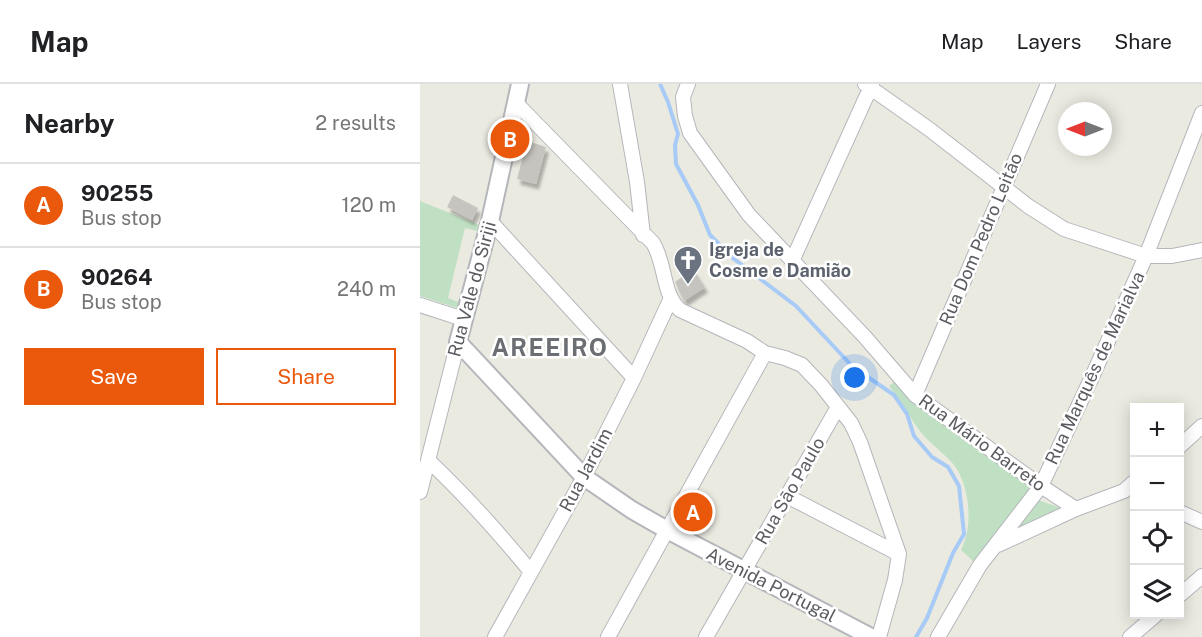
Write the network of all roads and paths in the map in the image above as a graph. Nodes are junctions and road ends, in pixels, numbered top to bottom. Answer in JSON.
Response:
{"nodes":[{"id":1,"x":520,"y":84,"type":"edge"},
{"id":2,"x":620,"y":84,"type":"edge"},
{"id":3,"x":1048,"y":84,"type":"edge"},
{"id":4,"x":869,"y":85,"type":"edge"},
{"id":5,"x":686,"y":91,"type":"edge"},
{"id":6,"x":516,"y":103,"type":"junction"},
{"id":7,"x":1202,"y":113,"type":"edge"},
{"id":8,"x":1004,"y":185,"type":"junction"},
{"id":9,"x":490,"y":221,"type":"junction"},
{"id":10,"x":643,"y":235,"type":"junction"},
{"id":11,"x":1202,"y":250,"type":"edge"},
{"id":12,"x":1146,"y":256,"type":"junction"},
{"id":13,"x":793,"y":260,"type":"junction"},
{"id":14,"x":671,"y":298,"type":"junction"},
{"id":15,"x":420,"y":305,"type":"edge"},
{"id":16,"x":463,"y":319,"type":"junction"},
{"id":17,"x":458,"y":342,"type":"junction"},
{"id":18,"x":765,"y":353,"type":"junction"},
{"id":19,"x":634,"y":378,"type":"junction"},
{"id":20,"x":915,"y":395,"type":"junction"},
{"id":21,"x":838,"y":407,"type":"junction"},
{"id":22,"x":1202,"y":426,"type":"edge"},
{"id":23,"x":1184,"y":442,"type":"edge"},
{"id":24,"x":425,"y":466,"type":"edge"},
{"id":25,"x":584,"y":477,"type":"junction"},
{"id":26,"x":1041,"y":486,"type":"junction"},
{"id":27,"x":1130,"y":489,"type":"edge"},
{"id":28,"x":420,"y":492,"type":"edge"},
{"id":29,"x":787,"y":496,"type":"junction"},
{"id":30,"x":1076,"y":509,"type":"junction"},
{"id":31,"x":1184,"y":514,"type":"edge"},
{"id":32,"x":1202,"y":522,"type":"edge"},
{"id":33,"x":667,"y":530,"type":"junction"},
{"id":34,"x":995,"y":546,"type":"junction"},
{"id":35,"x":898,"y":554,"type":"junction"},
{"id":36,"x":531,"y":572,"type":"junction"},
{"id":37,"x":744,"y":572,"type":"junction"},
{"id":38,"x":1202,"y":576,"type":"edge"},
{"id":39,"x":1184,"y":591,"type":"edge"},
{"id":40,"x":1152,"y":619,"type":"edge"},
{"id":41,"x":501,"y":635,"type":"edge"},
{"id":42,"x":609,"y":637,"type":"edge"},
{"id":43,"x":706,"y":637,"type":"edge"},
{"id":44,"x":871,"y":637,"type":"edge"},
{"id":45,"x":879,"y":637,"type":"edge"},
{"id":46,"x":938,"y":637,"type":"edge"},
{"id":47,"x":1130,"y":637,"type":"edge"}],
"edges":[{"from":1,"to":6,"type":"street","name":"Rua Vale do Siriji"},
{"from":2,"to":10,"type":"street"},
{"from":3,"to":8,"type":"street","name":"Rua Dom Pedro Leitão"},
{"from":4,"to":8,"type":"street"},
{"from":4,"to":13,"type":"street"},
{"from":5,"to":13,"type":"street","name":"Rua Mário Barreto"},
{"from":6,"to":9,"type":"street","name":"Rua Vale do Siriji"},
{"from":6,"to":10,"type":"street"},
{"from":7,"to":12,"type":"street","name":"Rua Marquês de Marialva"},
{"from":8,"to":12,"type":"street"},
{"from":8,"to":20,"type":"street","name":"Rua Dom Pedro Leitão"},
{"from":9,"to":16,"type":"street","name":"Rua Vale do Siriji"},
{"from":9,"to":19,"type":"street"},
{"from":10,"to":14,"type":"street"},
{"from":11,"to":12,"type":"street"},
{"from":12,"to":26,"type":"street","name":"Rua Marquês de Marialva"},
{"from":13,"to":20,"type":"street","name":"Rua Mário Barreto"},
{"from":14,"to":18,"type":"street"},
{"from":14,"to":19,"type":"street","name":"Rua Jardim"},
{"from":15,"to":16,"type":"street"},
{"from":16,"to":17,"type":"street","name":"Rua Vale do Siriji"},
{"from":17,"to":24,"type":"street","name":"Rua Vale do Siriji"},
{"from":17,"to":25,"type":"street","name":"Avenida Portugal"},
{"from":18,"to":21,"type":"street"},
{"from":18,"to":33,"type":"street"},
{"from":19,"to":25,"type":"street","name":"Rua Jardim"},
{"from":20,"to":26,"type":"street","name":"Rua Mário Barreto"},
{"from":21,"to":29,"type":"street","name":"Rua São Paulo"},
{"from":21,"to":35,"type":"street"},
{"from":22,"to":23,"type":"street"},
{"from":24,"to":28,"type":"street","name":"Rua Vale do Siriji"},
{"from":24,"to":36,"type":"street"},
{"from":25,"to":33,"type":"street","name":"Avenida Portugal"},
{"from":25,"to":36,"type":"street","name":"Rua Jardim"},
{"from":26,"to":30,"type":"street","name":"Rua Mário Barreto"},
{"from":26,"to":34,"type":"street","name":"Rua Marquês de Marialva"},
{"from":27,"to":30,"type":"street"},
{"from":29,"to":35,"type":"street"},
{"from":29,"to":37,"type":"street","name":"Rua São Paulo"},
{"from":30,"to":34,"type":"street"},
{"from":31,"to":32,"type":"street"},
{"from":33,"to":37,"type":"street","name":"Avenida Portugal"},
{"from":33,"to":42,"type":"street"},
{"from":34,"to":46,"type":"street","name":"Rua Marquês de Marialva"},
{"from":35,"to":45,"type":"street"},
{"from":36,"to":41,"type":"street","name":"Rua Jardim"},
{"from":37,"to":43,"type":"street","name":"Rua São Paulo"},
{"from":37,"to":44,"type":"street","name":"Avenida Portugal"},
{"from":38,"to":39,"type":"street"},
{"from":40,"to":47,"type":"street"}]}
